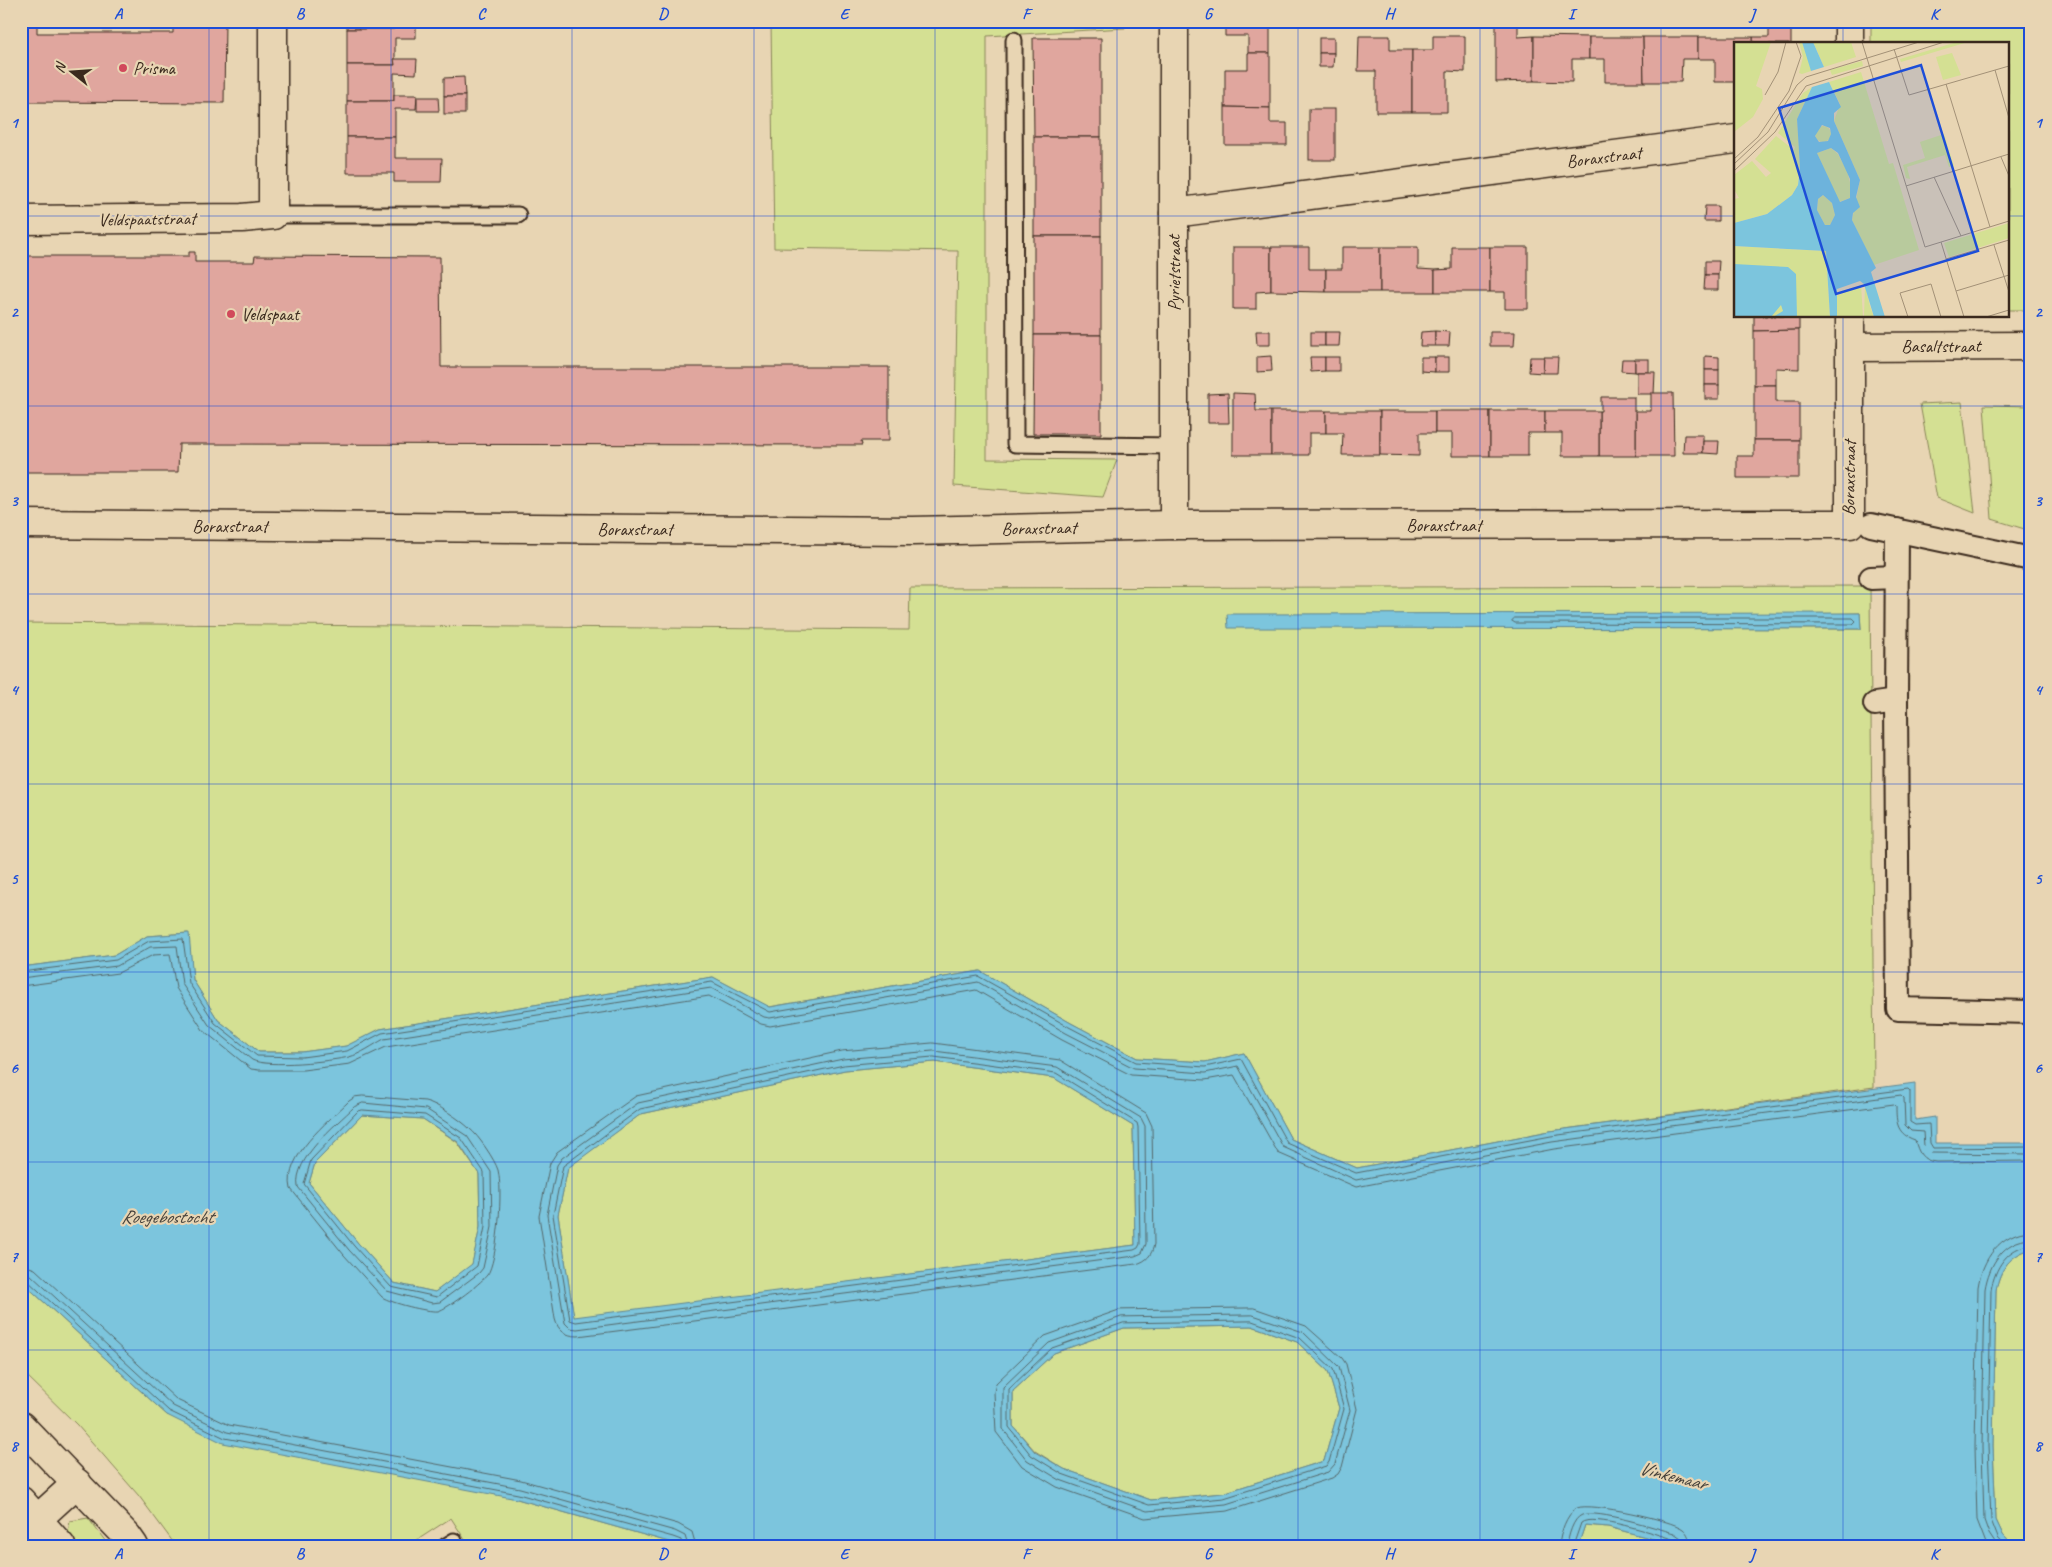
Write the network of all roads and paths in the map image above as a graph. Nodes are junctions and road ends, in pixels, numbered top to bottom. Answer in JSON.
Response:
{"nodes":[{"id":1,"x":273,"y":21,"type":"edge"},
{"id":2,"x":1174,"y":21,"type":"edge"},
{"id":3,"x":1849,"y":21,"type":"edge"},
{"id":4,"x":1014,"y":40,"type":"dead end"},
{"id":5,"x":1849,"y":42,"type":"edge"},
{"id":6,"x":1734,"y":139,"type":"edge"},
{"id":7,"x":1174,"y":213,"type":"junction"},
{"id":8,"x":273,"y":215,"type":"junction"},
{"id":9,"x":518,"y":215,"type":"dead end"},
{"id":10,"x":21,"y":220,"type":"edge"},
{"id":11,"x":1850,"y":318,"type":"edge"},
{"id":12,"x":2031,"y":346,"type":"edge"},
{"id":13,"x":1850,"y":347,"type":"junction"},
{"id":14,"x":1174,"y":446,"type":"junction"},
{"id":15,"x":21,"y":524,"type":"edge"},
{"id":16,"x":1174,"y":525,"type":"junction"},
{"id":17,"x":1871,"y":525,"type":"dead end"},
{"id":18,"x":1897,"y":530,"type":"junction"},
{"id":19,"x":2031,"y":558,"type":"edge"},
{"id":20,"x":1871,"y":578,"type":"dead end"},
{"id":21,"x":1896,"y":578,"type":"junction"},
{"id":22,"x":2031,"y":1012,"type":"edge"},
{"id":23,"x":21,"y":1426,"type":"edge"},
{"id":24,"x":77,"y":1483,"type":"junction"},
{"id":25,"x":27,"y":1517,"type":"edge"},
{"id":26,"x":61,"y":1546,"type":"edge"},
{"id":27,"x":134,"y":1546,"type":"edge"}],
"edges":[{"from":1,"to":8,"type":"street"},
{"from":2,"to":7,"type":"street","name":"Pyrietstraat"},
{"from":3,"to":5,"type":"street"},
{"from":4,"to":14,"type":"lane"},
{"from":6,"to":7,"type":"street","name":"Boraxstraat"},
{"from":7,"to":14,"type":"street","name":"Pyrietstraat"},
{"from":8,"to":9,"type":"lane","name":"Veldspaatstraat"},
{"from":8,"to":10,"type":"street","name":"Veldspaatstraat"},
{"from":11,"to":13,"type":"street","name":"Boraxstraat"},
{"from":12,"to":13,"type":"street","name":"Basaltstraat"},
{"from":13,"to":16,"type":"street","name":"Boraxstraat"},
{"from":14,"to":16,"type":"street","name":"Pyrietstraat"},
{"from":15,"to":16,"type":"street","name":"Boraxstraat"},
{"from":17,"to":18,"type":"street"},
{"from":18,"to":19,"type":"street"},
{"from":18,"to":21,"type":"street"},
{"from":20,"to":21,"type":"street"},
{"from":21,"to":22,"type":"street"},
{"from":23,"to":24,"type":"street"},
{"from":24,"to":25,"type":"street"},
{"from":24,"to":27,"type":"street"},
{"from":25,"to":26,"type":"street"}]}
